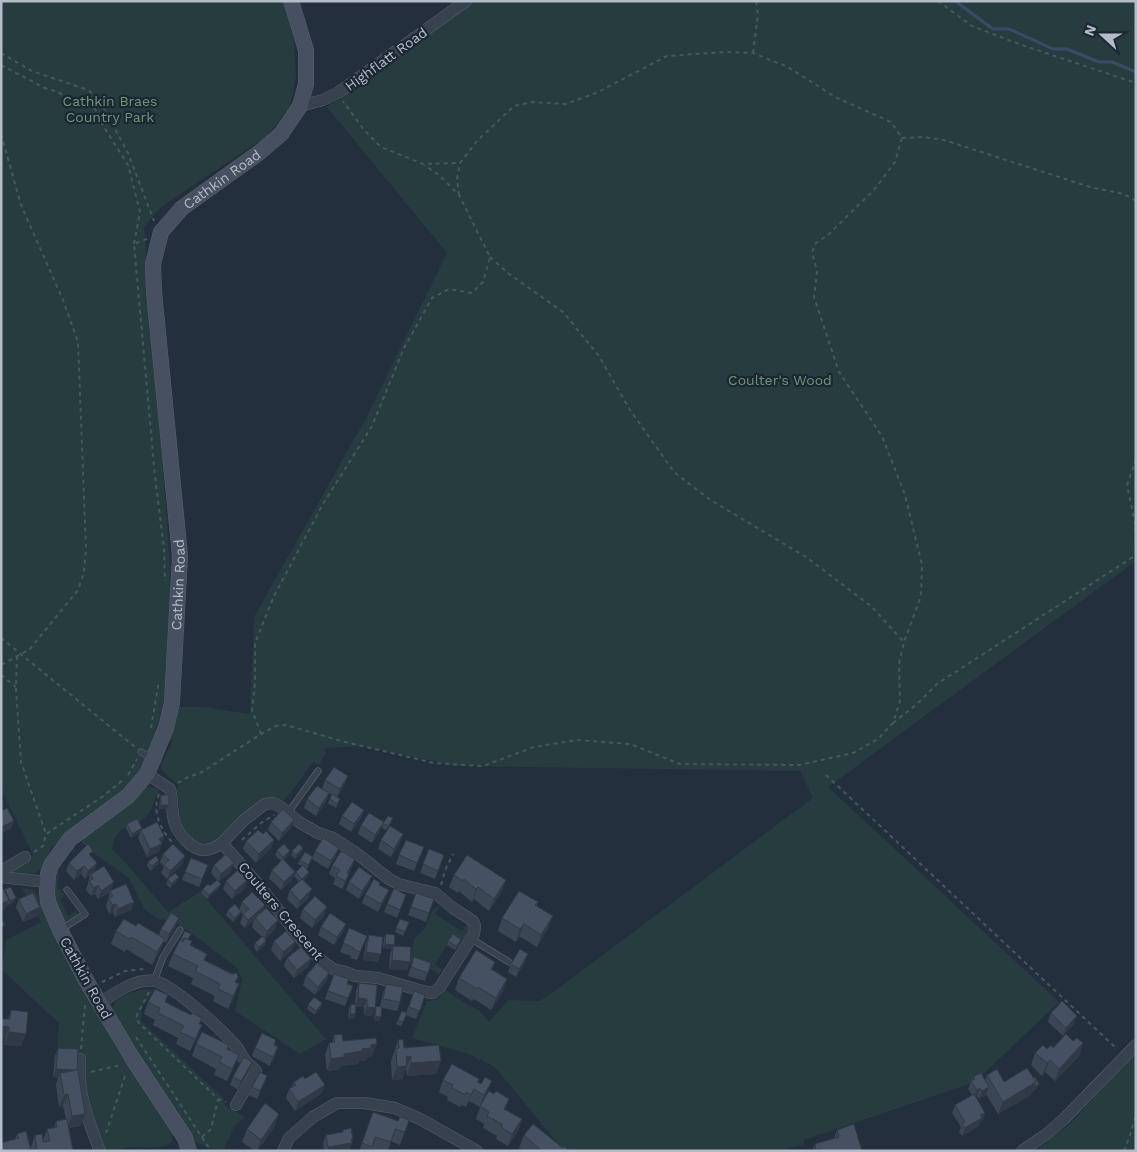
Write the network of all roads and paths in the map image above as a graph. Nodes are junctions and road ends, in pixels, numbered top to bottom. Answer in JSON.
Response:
{"nodes":[{"id":1,"x":290,"y":1,"type":"edge"},
{"id":2,"x":466,"y":1,"type":"edge"},
{"id":3,"x":756,"y":1,"type":"edge"},
{"id":4,"x":938,"y":1,"type":"edge"},
{"id":5,"x":1,"y":53,"type":"edge"},
{"id":6,"x":753,"y":53,"type":"junction"},
{"id":7,"x":1,"y":65,"type":"edge"},
{"id":8,"x":1136,"y":83,"type":"edge"},
{"id":9,"x":339,"y":92,"type":"junction"},
{"id":10,"x":300,"y":106,"type":"junction"},
{"id":11,"x":1,"y":134,"type":"edge"},
{"id":12,"x":902,"y":138,"type":"junction"},
{"id":13,"x":460,"y":162,"type":"junction"},
{"id":14,"x":423,"y":164,"type":"junction"},
{"id":15,"x":459,"y":195,"type":"junction"},
{"id":16,"x":1136,"y":201,"type":"edge"},
{"id":17,"x":161,"y":232,"type":"junction"},
{"id":18,"x":134,"y":244,"type":"junction"},
{"id":19,"x":490,"y":257,"type":"junction"},
{"id":20,"x":1136,"y":459,"type":"edge"},
{"id":21,"x":1136,"y":547,"type":"edge"},
{"id":22,"x":1136,"y":555,"type":"edge"},
{"id":23,"x":165,"y":584,"type":"dead end"},
{"id":24,"x":1,"y":638,"type":"edge"},
{"id":25,"x":904,"y":642,"type":"junction"},
{"id":26,"x":20,"y":654,"type":"junction"},
{"id":27,"x":17,"y":656,"type":"junction"},
{"id":28,"x":1,"y":665,"type":"edge"},
{"id":29,"x":1,"y":675,"type":"edge"},
{"id":30,"x":160,"y":677,"type":"dead end"},
{"id":31,"x":16,"y":687,"type":"junction"},
{"id":32,"x":893,"y":723,"type":"junction"},
{"id":33,"x":261,"y":734,"type":"junction"},
{"id":34,"x":148,"y":755,"type":"junction"},
{"id":35,"x":318,"y":771,"type":"dead end"},
{"id":36,"x":146,"y":774,"type":"junction"},
{"id":37,"x":826,"y":775,"type":"dead end"},
{"id":38,"x":170,"y":788,"type":"junction"},
{"id":39,"x":288,"y":813,"type":"junction"},
{"id":40,"x":46,"y":834,"type":"junction"},
{"id":41,"x":222,"y":843,"type":"junction"},
{"id":42,"x":453,"y":854,"type":"dead end"},
{"id":43,"x":25,"y":857,"type":"joint"},
{"id":44,"x":1,"y":871,"type":"edge"},
{"id":45,"x":1,"y":877,"type":"edge"},
{"id":46,"x":47,"y":882,"type":"junction"},
{"id":47,"x":67,"y":890,"type":"dead end"},
{"id":48,"x":437,"y":894,"type":"junction"},
{"id":49,"x":60,"y":930,"type":"junction"},
{"id":50,"x":180,"y":930,"type":"dead end"},
{"id":51,"x":470,"y":938,"type":"junction"},
{"id":52,"x":509,"y":962,"type":"dead end"},
{"id":53,"x":154,"y":981,"type":"junction"},
{"id":54,"x":87,"y":982,"type":"junction"},
{"id":55,"x":99,"y":1004,"type":"junction"},
{"id":56,"x":131,"y":1030,"type":"dead end"},
{"id":57,"x":1136,"y":1045,"type":"edge"},
{"id":58,"x":1125,"y":1056,"type":"junction"},
{"id":59,"x":80,"y":1059,"type":"joint"},
{"id":60,"x":122,"y":1064,"type":"dead end"},
{"id":61,"x":127,"y":1070,"type":"dead end"},
{"id":62,"x":79,"y":1075,"type":"junction"},
{"id":63,"x":218,"y":1099,"type":"junction"},
{"id":64,"x":236,"y":1105,"type":"joint"},
{"id":65,"x":1136,"y":1115,"type":"edge"},
{"id":66,"x":202,"y":1138,"type":"junction"},
{"id":67,"x":100,"y":1151,"type":"edge"},
{"id":68,"x":189,"y":1151,"type":"edge"},
{"id":69,"x":209,"y":1151,"type":"edge"},
{"id":70,"x":283,"y":1151,"type":"edge"},
{"id":71,"x":477,"y":1151,"type":"edge"},
{"id":72,"x":1022,"y":1151,"type":"edge"},
{"id":73,"x":1124,"y":1151,"type":"edge"}],
"edges":[{"from":1,"to":10,"type":"main road","name":"Cathkin Road"},
{"from":2,"to":9,"type":"street","name":"Highflatt Road"},
{"from":3,"to":6,"type":"path"},
{"from":4,"to":8,"type":"path"},
{"from":5,"to":17,"type":"path"},
{"from":6,"to":12,"type":"path"},
{"from":6,"to":13,"type":"path"},
{"from":7,"to":18,"type":"path"},
{"from":9,"to":10,"type":"street","name":"Highflatt Road"},
{"from":9,"to":14,"type":"path"},
{"from":10,"to":17,"type":"main road","name":"Cathkin Road"},
{"from":11,"to":26,"type":"path"},
{"from":12,"to":16,"type":"path"},
{"from":12,"to":25,"type":"path"},
{"from":13,"to":14,"type":"path"},
{"from":13,"to":15,"type":"path"},
{"from":14,"to":15,"type":"path"},
{"from":15,"to":19,"type":"path"},
{"from":17,"to":18,"type":"path"},
{"from":17,"to":34,"type":"main road","name":"Cathkin Road"},
{"from":18,"to":23,"type":"path"},
{"from":19,"to":25,"type":"path"},
{"from":19,"to":33,"type":"path"},
{"from":20,"to":21,"type":"path"},
{"from":22,"to":32,"type":"path"},
{"from":24,"to":26,"type":"path"},
{"from":25,"to":32,"type":"path"},
{"from":26,"to":27,"type":"path"},
{"from":26,"to":34,"type":"path"},
{"from":27,"to":28,"type":"path"},
{"from":27,"to":31,"type":"path"},
{"from":29,"to":31,"type":"path"},
{"from":30,"to":34,"type":"path"},
{"from":31,"to":40,"type":"path"},
{"from":32,"to":33,"type":"path"},
{"from":33,"to":38,"type":"path"},
{"from":34,"to":36,"type":"main road","name":"Cathkin Road"},
{"from":34,"to":40,"type":"path"},
{"from":35,"to":39,"type":"lane"},
{"from":36,"to":38,"type":"street"},
{"from":36,"to":46,"type":"main road","name":"Cathkin Road"},
{"from":37,"to":58,"type":"path"},
{"from":38,"to":41,"type":"street"},
{"from":39,"to":41,"type":"street"},
{"from":39,"to":48,"type":"street"},
{"from":40,"to":43,"type":"path"},
{"from":41,"to":51,"type":"street","name":"Coulters Crescent"},
{"from":42,"to":48,"type":"path"},
{"from":43,"to":44,"type":"street"},
{"from":45,"to":46,"type":"street"},
{"from":46,"to":49,"type":"main road","name":"Cathkin Road"},
{"from":47,"to":49,"type":"lane"},
{"from":48,"to":51,"type":"street"},
{"from":49,"to":54,"type":"main road","name":"Cathkin Road"},
{"from":50,"to":53,"type":"lane"},
{"from":51,"to":52,"type":"lane"},
{"from":53,"to":55,"type":"street"},
{"from":53,"to":63,"type":"path"},
{"from":53,"to":64,"type":"street"},
{"from":54,"to":55,"type":"main road","name":"Cathkin Road"},
{"from":54,"to":59,"type":"path"},
{"from":55,"to":68,"type":"main road","name":"Cathkin Road"},
{"from":56,"to":66,"type":"path"},
{"from":57,"to":58,"type":"street"},
{"from":58,"to":72,"type":"street"},
{"from":59,"to":62,"type":"street"},
{"from":60,"to":62,"type":"path"},
{"from":61,"to":67,"type":"path"},
{"from":62,"to":67,"type":"street"},
{"from":63,"to":64,"type":"path"},
{"from":63,"to":66,"type":"path"},
{"from":65,"to":73,"type":"path"},
{"from":66,"to":69,"type":"path"},
{"from":70,"to":71,"type":"street"}]}
